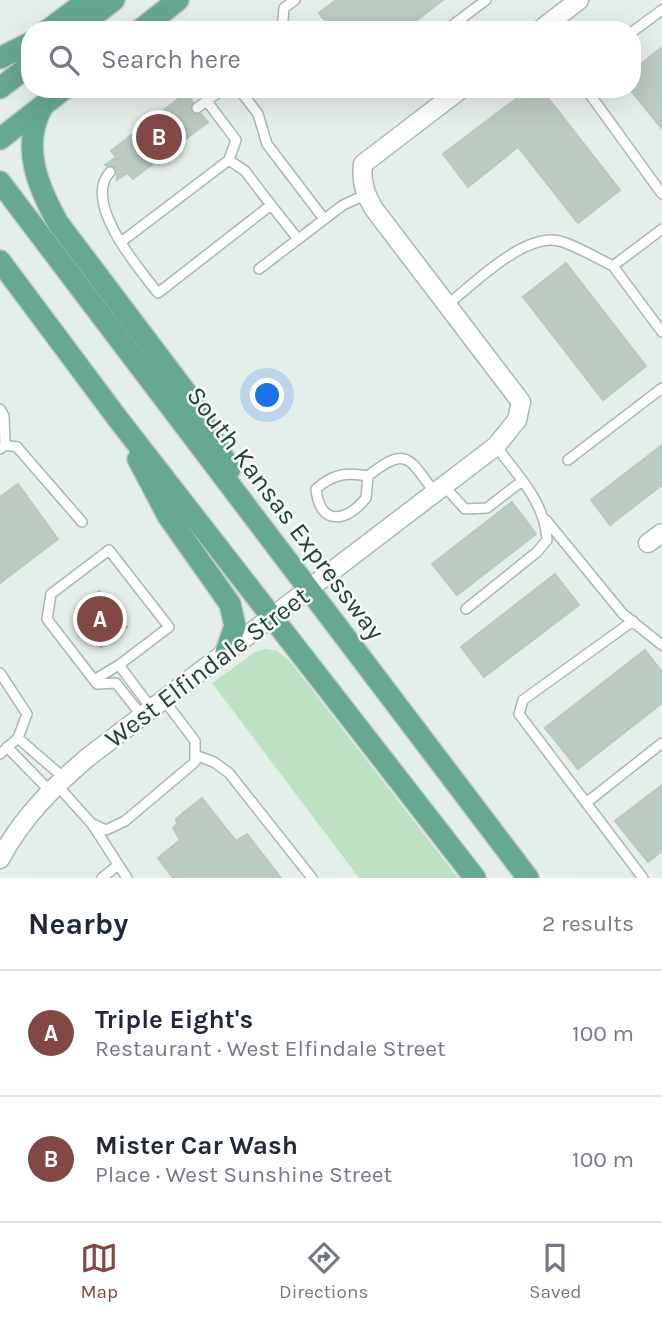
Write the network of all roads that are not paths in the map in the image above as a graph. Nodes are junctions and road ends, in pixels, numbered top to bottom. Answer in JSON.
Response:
{"nodes":[{"id":1,"x":88,"y":0,"type":"edge"},
{"id":2,"x":114,"y":0,"type":"edge"},
{"id":3,"x":178,"y":0,"type":"edge"},
{"id":4,"x":295,"y":0,"type":"edge"},
{"id":5,"x":486,"y":0,"type":"edge"},
{"id":6,"x":579,"y":0,"type":"edge"},
{"id":7,"x":662,"y":10,"type":"edge"},
{"id":8,"x":60,"y":21,"type":"edge"},
{"id":9,"x":87,"y":21,"type":"edge"},
{"id":10,"x":151,"y":21,"type":"edge"},
{"id":11,"x":283,"y":21,"type":"edge"},
{"id":12,"x":458,"y":21,"type":"edge"},
{"id":13,"x":552,"y":21,"type":"edge"},
{"id":14,"x":641,"y":25,"type":"edge"},
{"id":15,"x":21,"y":48,"type":"edge"},
{"id":16,"x":0,"y":58,"type":"edge"},
{"id":17,"x":21,"y":72,"type":"edge"},
{"id":18,"x":0,"y":88,"type":"edge"},
{"id":19,"x":53,"y":98,"type":"edge"},
{"id":20,"x":209,"y":98,"type":"edge"},
{"id":21,"x":246,"y":98,"type":"edge"},
{"id":22,"x":437,"y":98,"type":"edge"},
{"id":23,"x":593,"y":98,"type":"edge"},
{"id":24,"x":206,"y":100,"type":"junction"},
{"id":25,"x":43,"y":106,"type":"junction"},
{"id":26,"x":197,"y":108,"type":"dead end"},
{"id":27,"x":0,"y":139,"type":"edge"},
{"id":28,"x":229,"y":160,"type":"junction"},
{"id":29,"x":110,"y":172,"type":"dead end"},
{"id":30,"x":0,"y":182,"type":"edge"},
{"id":31,"x":662,"y":194,"type":"edge"},
{"id":32,"x":365,"y":195,"type":"junction"},
{"id":33,"x":271,"y":205,"type":"junction"},
{"id":34,"x":324,"y":219,"type":"junction"},
{"id":35,"x":662,"y":229,"type":"edge"},
{"id":36,"x":298,"y":239,"type":"junction"},
{"id":37,"x":121,"y":242,"type":"junction"},
{"id":38,"x":0,"y":261,"type":"edge"},
{"id":39,"x":613,"y":266,"type":"junction"},
{"id":40,"x":258,"y":269,"type":"dead end"},
{"id":41,"x":447,"y":306,"type":"junction"},
{"id":42,"x":662,"y":332,"type":"edge"},
{"id":43,"x":662,"y":388,"type":"edge"},
{"id":44,"x":0,"y":409,"type":"edge"},
{"id":45,"x":118,"y":419,"type":"junction"},
{"id":46,"x":496,"y":446,"type":"junction"},
{"id":47,"x":3,"y":447,"type":"edge"},
{"id":48,"x":568,"y":460,"type":"dead end"},
{"id":49,"x":368,"y":476,"type":"junction"},
{"id":50,"x":522,"y":481,"type":"junction"},
{"id":51,"x":439,"y":490,"type":"junction"},
{"id":52,"x":545,"y":520,"type":"junction"},
{"id":53,"x":257,"y":521,"type":"junction"},
{"id":54,"x":82,"y":522,"type":"dead end"},
{"id":55,"x":309,"y":590,"type":"junction"},
{"id":56,"x":466,"y":609,"type":"dead end"},
{"id":57,"x":274,"y":616,"type":"junction"},
{"id":58,"x":633,"y":621,"type":"junction"},
{"id":59,"x":662,"y":645,"type":"edge"},
{"id":60,"x":226,"y":653,"type":"junction"},
{"id":61,"x":119,"y":665,"type":"junction"},
{"id":62,"x":0,"y":673,"type":"edge"},
{"id":63,"x":94,"y":680,"type":"junction"},
{"id":64,"x":153,"y":708,"type":"junction"},
{"id":65,"x":18,"y":738,"type":"junction"},
{"id":66,"x":662,"y":743,"type":"edge"},
{"id":67,"x":4,"y":751,"type":"edge"},
{"id":68,"x":195,"y":755,"type":"junction"},
{"id":69,"x":57,"y":785,"type":"junction"},
{"id":70,"x":586,"y":803,"type":"junction"},
{"id":71,"x":91,"y":823,"type":"junction"},
{"id":72,"x":0,"y":859,"type":"edge"},
{"id":73,"x":118,"y":865,"type":"junction"},
{"id":74,"x":102,"y":878,"type":"edge"},
{"id":75,"x":127,"y":878,"type":"edge"},
{"id":76,"x":312,"y":878,"type":"edge"},
{"id":77,"x":475,"y":878,"type":"edge"},
{"id":78,"x":528,"y":878,"type":"edge"},
{"id":79,"x":643,"y":878,"type":"edge"}],
"edges":[{"from":1,"to":8,"type":"main road"},
{"from":2,"to":9,"type":"main road"},
{"from":3,"to":10,"type":"main road"},
{"from":4,"to":11,"type":"lane"},
{"from":5,"to":12,"type":"lane"},
{"from":6,"to":13,"type":"street"},
{"from":7,"to":14,"type":"lane"},
{"from":15,"to":16,"type":"main road"},
{"from":17,"to":18,"type":"main road"},
{"from":19,"to":25,"type":"main road"},
{"from":20,"to":24,"type":"lane"},
{"from":21,"to":34,"type":"lane"},
{"from":22,"to":32,"type":"street"},
{"from":23,"to":31,"type":"lane"},
{"from":24,"to":26,"type":"lane"},
{"from":24,"to":28,"type":"lane"},
{"from":25,"to":27,"type":"main road"},
{"from":25,"to":53,"type":"main road"},
{"from":28,"to":33,"type":"lane"},
{"from":28,"to":37,"type":"lane"},
{"from":29,"to":37,"type":"lane"},
{"from":30,"to":53,"type":"main road","name":"South Kansas Expressway"},
{"from":32,"to":34,"type":"lane"},
{"from":32,"to":41,"type":"street","name":"West Elfindale Street"},
{"from":33,"to":36,"type":"lane"},
{"from":33,"to":37,"type":"lane"},
{"from":34,"to":36,"type":"lane"},
{"from":35,"to":39,"type":"lane"},
{"from":36,"to":40,"type":"lane"},
{"from":38,"to":45,"type":"main road"},
{"from":39,"to":41,"type":"lane"},
{"from":39,"to":42,"type":"lane"},
{"from":41,"to":46,"type":"street","name":"West Elfindale Street"},
{"from":43,"to":48,"type":"lane"},
{"from":44,"to":47,"type":"lane"},
{"from":45,"to":57,"type":"main road"},
{"from":45,"to":60,"type":"main road"},
{"from":46,"to":50,"type":"lane"},
{"from":46,"to":51,"type":"street","name":"West Elfindale Street"},
{"from":47,"to":54,"type":"lane"},
{"from":49,"to":49,"type":"lane"},
{"from":49,"to":51,"type":"lane"},
{"from":50,"to":51,"type":"lane"},
{"from":50,"to":52,"type":"lane"},
{"from":51,"to":55,"type":"street","name":"West Elfindale Street"},
{"from":52,"to":56,"type":"lane"},
{"from":52,"to":58,"type":"lane"},
{"from":53,"to":55,"type":"main road","name":"South Kansas Expressway"},
{"from":55,"to":57,"type":"street","name":"West Elfindale Street"},
{"from":55,"to":78,"type":"main road","name":"South Kansas Expressway"},
{"from":57,"to":60,"type":"street","name":"West Elfindale Street"},
{"from":57,"to":77,"type":"main road"},
{"from":58,"to":59,"type":"lane"},
{"from":58,"to":70,"type":"lane"},
{"from":60,"to":64,"type":"street","name":"West Elfindale Street"},
{"from":61,"to":63,"type":"lane"},
{"from":61,"to":63,"type":"lane"},
{"from":61,"to":64,"type":"lane"},
{"from":62,"to":65,"type":"lane"},
{"from":63,"to":64,"type":"lane"},
{"from":64,"to":68,"type":"lane"},
{"from":64,"to":69,"type":"street","name":"West Elfindale Street"},
{"from":65,"to":67,"type":"lane"},
{"from":65,"to":69,"type":"lane"},
{"from":66,"to":70,"type":"lane"},
{"from":67,"to":69,"type":"lane"},
{"from":68,"to":71,"type":"lane"},
{"from":68,"to":76,"type":"lane"},
{"from":69,"to":71,"type":"lane"},
{"from":69,"to":72,"type":"street","name":"West Elfindale Street"},
{"from":70,"to":79,"type":"lane"},
{"from":71,"to":73,"type":"lane"},
{"from":73,"to":74,"type":"lane"},
{"from":73,"to":75,"type":"lane"}]}
